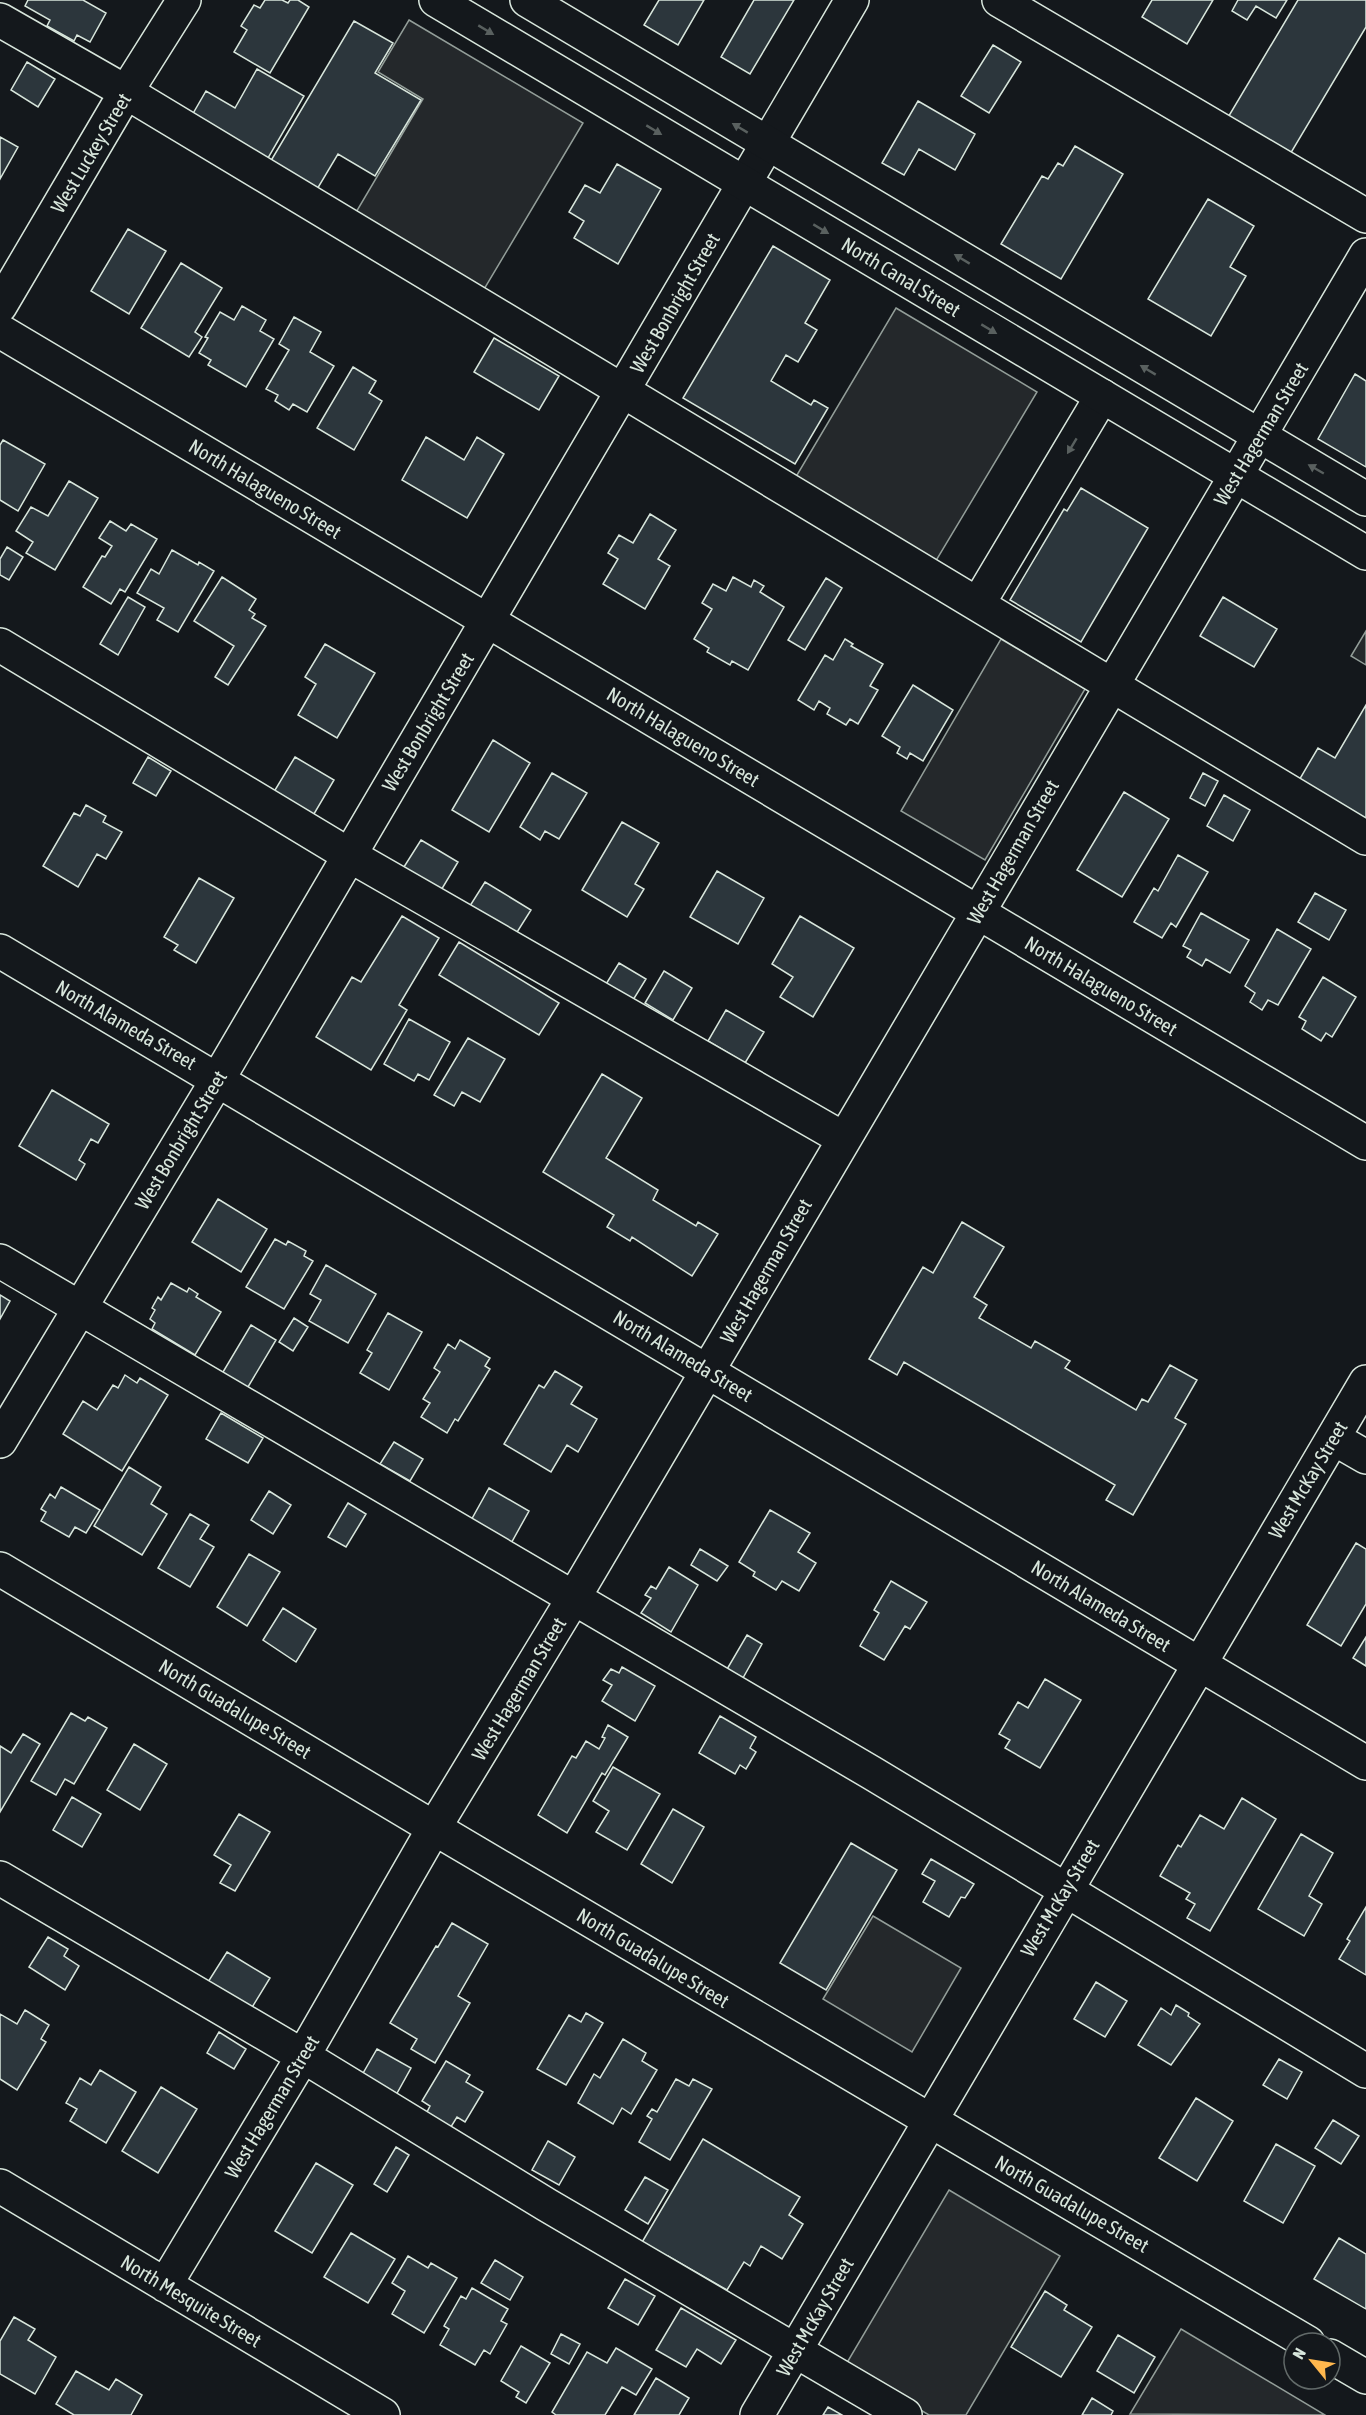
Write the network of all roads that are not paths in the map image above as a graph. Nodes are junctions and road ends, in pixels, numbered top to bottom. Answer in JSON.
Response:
{"nodes":[{"id":1,"x":184,"y":0,"type":"edge"},
{"id":2,"x":436,"y":0,"type":"edge"},
{"id":3,"x":527,"y":0,"type":"edge"},
{"id":4,"x":852,"y":0,"type":"edge"},
{"id":5,"x":999,"y":0,"type":"edge"},
{"id":6,"x":0,"y":20,"type":"edge"},
{"id":7,"x":126,"y":92,"type":"junction"},
{"id":8,"x":768,"y":144,"type":"junction"},
{"id":9,"x":744,"y":184,"type":"junction"},
{"id":10,"x":1366,"y":216,"type":"edge"},
{"id":11,"x":1366,"y":255,"type":"edge"},
{"id":12,"x":0,"y":306,"type":"edge"},
{"id":13,"x":0,"y":332,"type":"edge"},
{"id":14,"x":624,"y":391,"type":"junction"},
{"id":15,"x":1102,"y":396,"type":"junction"},
{"id":16,"x":1260,"y":436,"type":"junction"},
{"id":17,"x":1237,"y":476,"type":"junction"},
{"id":18,"x":1366,"y":498,"type":"edge"},
{"id":19,"x":1366,"y":553,"type":"edge"},
{"id":20,"x":978,"y":604,"type":"junction"},
{"id":21,"x":487,"y":621,"type":"junction"},
{"id":22,"x":0,"y":645,"type":"edge"},
{"id":23,"x":1111,"y":685,"type":"junction"},
{"id":24,"x":1366,"y":838,"type":"edge"},
{"id":25,"x":350,"y":855,"type":"junction"},
{"id":26,"x":978,"y":913,"type":"junction"},
{"id":27,"x":0,"y":951,"type":"edge"},
{"id":28,"x":218,"y":1079,"type":"junction"},
{"id":29,"x":844,"y":1139,"type":"junction"},
{"id":30,"x":1366,"y":1143,"type":"edge"},
{"id":31,"x":0,"y":1261,"type":"edge"},
{"id":32,"x":79,"y":1308,"type":"junction"},
{"id":33,"x":708,"y":1371,"type":"junction"},
{"id":34,"x":1366,"y":1382,"type":"edge"},
{"id":35,"x":1333,"y":1438,"type":"junction"},
{"id":36,"x":0,"y":1441,"type":"edge"},
{"id":37,"x":1366,"y":1457,"type":"edge"},
{"id":38,"x":0,"y":1569,"type":"edge"},
{"id":39,"x":573,"y":1599,"type":"junction"},
{"id":40,"x":1199,"y":1664,"type":"junction"},
{"id":41,"x":1366,"y":1763,"type":"edge"},
{"id":42,"x":434,"y":1828,"type":"junction"},
{"id":43,"x":0,"y":1878,"type":"edge"},
{"id":44,"x":1065,"y":1890,"type":"junction"},
{"id":45,"x":303,"y":2056,"type":"junction"},
{"id":46,"x":1366,"y":2071,"type":"edge"},
{"id":47,"x":929,"y":2121,"type":"junction"},
{"id":48,"x":0,"y":2186,"type":"edge"},
{"id":49,"x":165,"y":2285,"type":"junction"},
{"id":50,"x":1288,"y":2331,"type":"edge"},
{"id":51,"x":795,"y":2350,"type":"junction"},
{"id":52,"x":1342,"y":2363,"type":"edge"},
{"id":53,"x":1366,"y":2377,"type":"edge"},
{"id":54,"x":383,"y":2415,"type":"edge"},
{"id":55,"x":757,"y":2415,"type":"edge"},
{"id":56,"x":904,"y":2415,"type":"edge"}],
"edges":[{"from":1,"to":7,"type":"main road","name":"West Luckey Street"},
{"from":2,"to":9,"type":"main road","name":"North Canal Street","one_way":true},
{"from":8,"to":3,"type":"main road","one_way":true},
{"from":4,"to":8,"type":"main road","name":"West Bonbright Street"},
{"from":5,"to":10,"type":"main road"},
{"from":6,"to":7,"type":"main road"},
{"from":7,"to":12,"type":"main road","name":"West Luckey Street"},
{"from":7,"to":14,"type":"main road"},
{"from":8,"to":9,"type":"main road","name":"West Bonbright Street"},
{"from":16,"to":8,"type":"main road","one_way":true},
{"from":9,"to":14,"type":"main road","name":"West Bonbright Street"},
{"from":9,"to":15,"type":"main road","name":"North Canal Street","one_way":true},
{"from":11,"to":16,"type":"main road","name":"West Hagerman Street"},
{"from":13,"to":21,"type":"main road","name":"North Halagueno Street"},
{"from":14,"to":20,"type":"main road"},
{"from":14,"to":21,"type":"main road","name":"West Bonbright Street"},
{"from":15,"to":17,"type":"main road","name":"North Canal Street"},
{"from":15,"to":20,"type":"main road","one_way":true},
{"from":16,"to":17,"type":"main road","name":"West Hagerman Street"},
{"from":18,"to":16,"type":"main road","one_way":true},
{"from":17,"to":19,"type":"main road","name":"North Canal Street"},
{"from":17,"to":23,"type":"main road","name":"West Hagerman Street"},
{"from":20,"to":23,"type":"main road"},
{"from":21,"to":25,"type":"main road","name":"West Bonbright Street"},
{"from":21,"to":26,"type":"main road","name":"North Halagueno Street"},
{"from":22,"to":25,"type":"main road"},
{"from":23,"to":24,"type":"main road"},
{"from":23,"to":26,"type":"main road","name":"West Hagerman Street"},
{"from":25,"to":28,"type":"main road","name":"West Bonbright Street"},
{"from":25,"to":29,"type":"main road"},
{"from":26,"to":29,"type":"main road","name":"West Hagerman Street"},
{"from":26,"to":30,"type":"main road","name":"North Halagueno Street"},
{"from":27,"to":28,"type":"main road","name":"North Alameda Street"},
{"from":28,"to":32,"type":"main road","name":"West Bonbright Street"},
{"from":28,"to":33,"type":"main road","name":"North Alameda Street"},
{"from":29,"to":33,"type":"main road","name":"West Hagerman Street"},
{"from":31,"to":32,"type":"main road"},
{"from":32,"to":36,"type":"main road","name":"West Bonbright Street"},
{"from":32,"to":39,"type":"main road"},
{"from":33,"to":39,"type":"main road","name":"West Hagerman Street"},
{"from":33,"to":40,"type":"main road","name":"North Alameda Street"},
{"from":34,"to":35,"type":"main road","name":"West McKay Street"},
{"from":35,"to":37,"type":"main road"},
{"from":35,"to":40,"type":"main road","name":"West McKay Street"},
{"from":38,"to":42,"type":"main road","name":"North Guadalupe Street"},
{"from":39,"to":42,"type":"main road","name":"West Hagerman Street"},
{"from":39,"to":44,"type":"main road"},
{"from":40,"to":41,"type":"main road","name":"North Alameda Street"},
{"from":40,"to":44,"type":"main road","name":"West McKay Street"},
{"from":42,"to":45,"type":"main road","name":"West Hagerman Street"},
{"from":42,"to":47,"type":"main road","name":"North Guadalupe Street"},
{"from":43,"to":45,"type":"main road"},
{"from":44,"to":46,"type":"main road"},
{"from":44,"to":47,"type":"main road","name":"West McKay Street"},
{"from":45,"to":49,"type":"main road","name":"West Hagerman Street"},
{"from":45,"to":51,"type":"main road"},
{"from":47,"to":50,"type":"main road","name":"North Guadalupe Street"},
{"from":47,"to":51,"type":"main road","name":"West McKay Street"},
{"from":48,"to":49,"type":"main road","name":"North Mesquite Street"},
{"from":49,"to":54,"type":"main road","name":"North Mesquite Street"},
{"from":51,"to":55,"type":"main road","name":"West McKay Street"},
{"from":51,"to":56,"type":"main road"},
{"from":52,"to":53,"type":"main road"}]}
